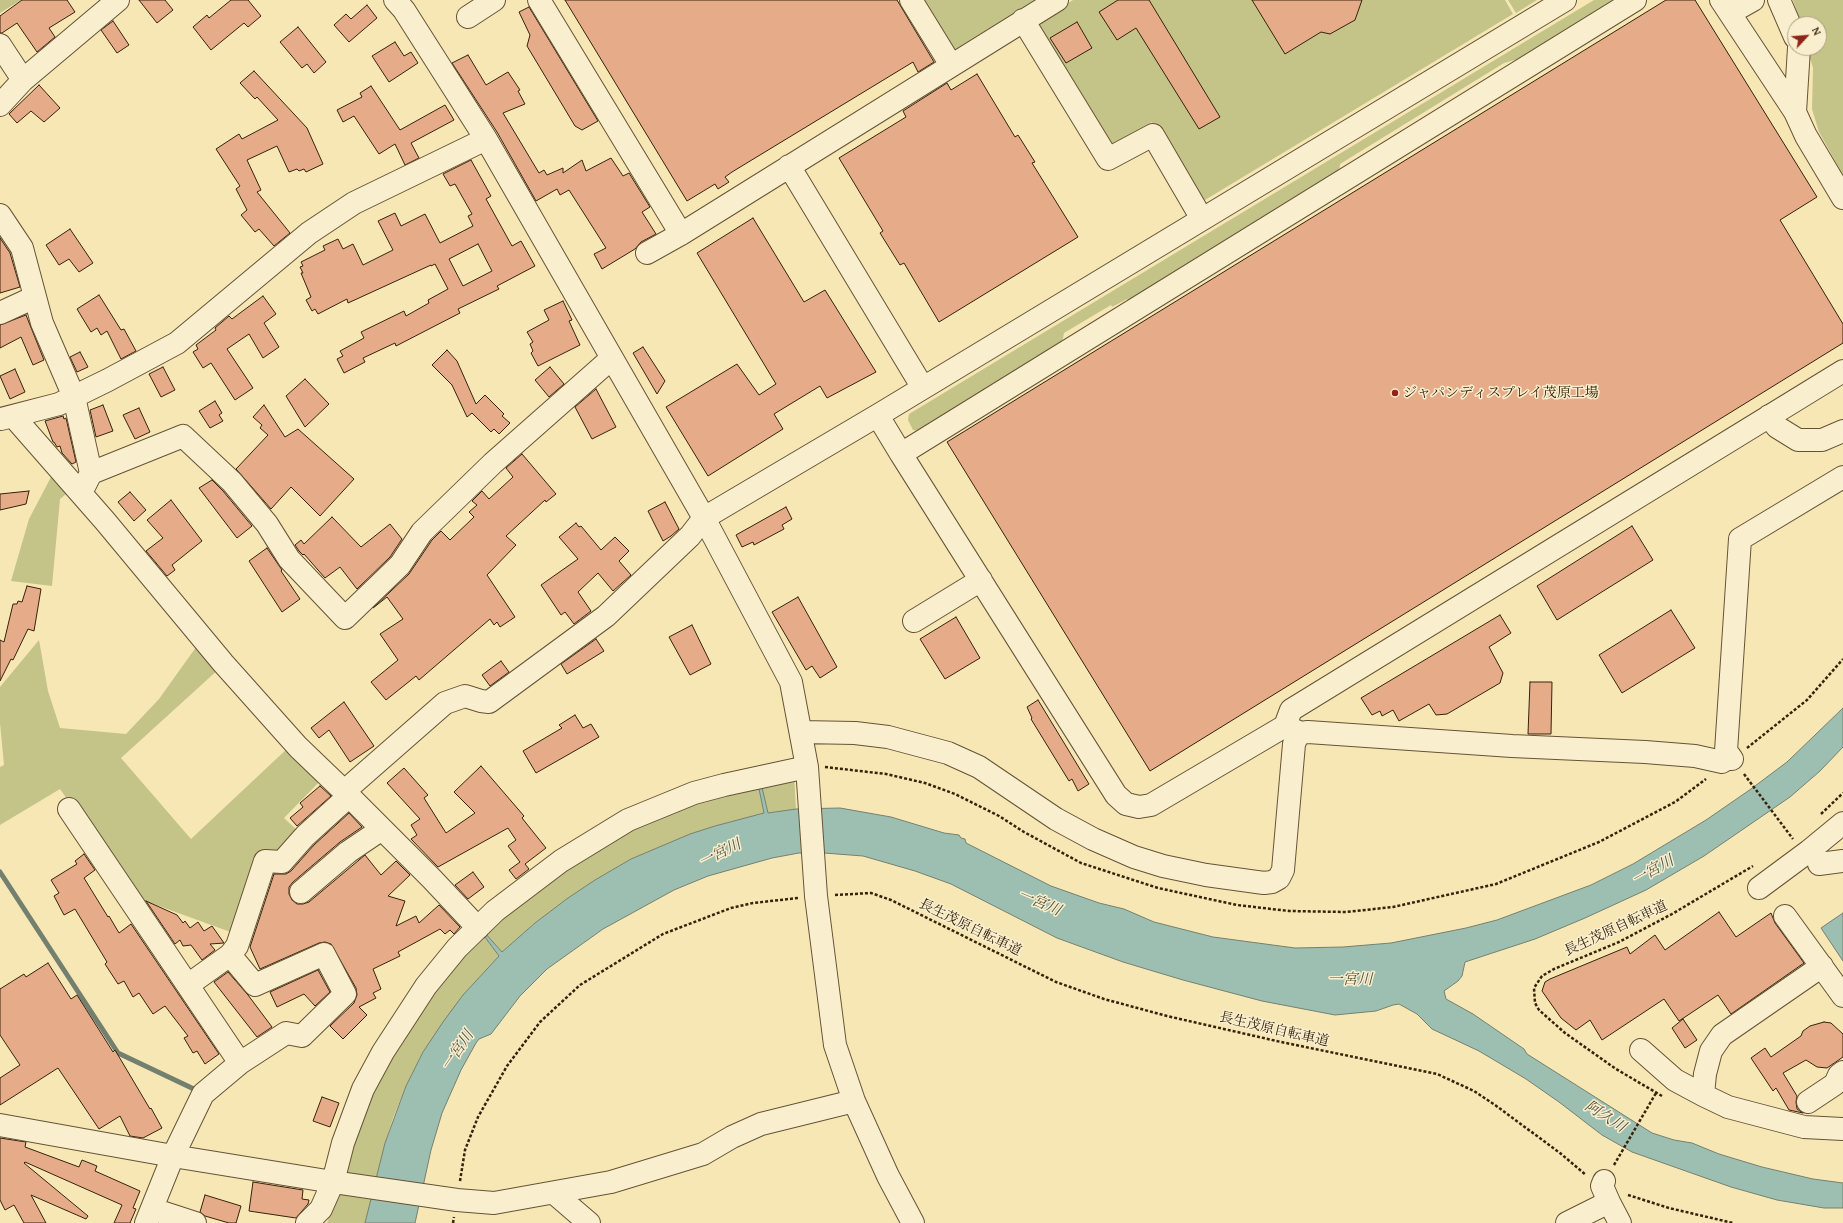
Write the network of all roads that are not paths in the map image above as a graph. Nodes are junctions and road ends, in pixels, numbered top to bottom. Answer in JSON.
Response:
{"nodes":[{"id":1,"x":118,"y":0,"type":"edge"},
{"id":2,"x":395,"y":0,"type":"edge"},
{"id":3,"x":494,"y":0,"type":"edge"},
{"id":4,"x":539,"y":0,"type":"edge"},
{"id":5,"x":911,"y":0,"type":"edge"},
{"id":6,"x":1057,"y":0,"type":"edge"},
{"id":7,"x":1635,"y":0,"type":"edge"},
{"id":8,"x":1753,"y":0,"type":"edge"},
{"id":9,"x":1779,"y":0,"type":"edge"},
{"id":10,"x":1554,"y":3,"type":"edge"},
{"id":11,"x":1725,"y":6,"type":"edge"},
{"id":12,"x":468,"y":17,"type":"dead end"},
{"id":13,"x":1787,"y":18,"type":"edge"},
{"id":14,"x":1023,"y":20,"type":"junction"},
{"id":15,"x":0,"y":45,"type":"edge"},
{"id":16,"x":1798,"y":56,"type":"edge"},
{"id":17,"x":951,"y":65,"type":"junction"},
{"id":18,"x":23,"y":80,"type":"junction"},
{"id":19,"x":0,"y":105,"type":"edge"},
{"id":20,"x":1795,"y":112,"type":"junction"},
{"id":21,"x":486,"y":138,"type":"junction"},
{"id":22,"x":789,"y":166,"type":"junction"},
{"id":23,"x":1843,"y":198,"type":"edge"},
{"id":24,"x":0,"y":215,"type":"edge"},
{"id":25,"x":1202,"y":219,"type":"junction"},
{"id":26,"x":681,"y":234,"type":"junction"},
{"id":27,"x":647,"y":253,"type":"dead end"},
{"id":28,"x":35,"y":297,"type":"junction"},
{"id":29,"x":0,"y":313,"type":"edge"},
{"id":30,"x":612,"y":358,"type":"junction"},
{"id":31,"x":1843,"y":371,"type":"edge"},
{"id":32,"x":923,"y":388,"type":"junction"},
{"id":33,"x":74,"y":397,"type":"junction"},
{"id":34,"x":878,"y":416,"type":"junction"},
{"id":35,"x":1769,"y":416,"type":"junction"},
{"id":36,"x":7,"y":418,"type":"edge"},
{"id":37,"x":1843,"y":431,"type":"edge"},
{"id":38,"x":901,"y":454,"type":"junction"},
{"id":39,"x":91,"y":473,"type":"junction"},
{"id":40,"x":1843,"y":477,"type":"edge"},
{"id":41,"x":81,"y":494,"type":"junction"},
{"id":42,"x":704,"y":518,"type":"junction"},
{"id":43,"x":981,"y":580,"type":"junction"},
{"id":44,"x":914,"y":621,"type":"dead end"},
{"id":45,"x":1293,"y":730,"type":"junction"},
{"id":46,"x":801,"y":732,"type":"junction"},
{"id":47,"x":807,"y":770,"type":"junction"},
{"id":48,"x":349,"y":796,"type":"junction"},
{"id":49,"x":69,"y":809,"type":"dead end"},
{"id":50,"x":1843,"y":823,"type":"edge"},
{"id":51,"x":382,"y":828,"type":"junction"},
{"id":52,"x":1843,"y":861,"type":"edge"},
{"id":53,"x":1819,"y":864,"type":"dead end"},
{"id":54,"x":1759,"y":888,"type":"dead end"},
{"id":55,"x":301,"y":892,"type":"dead end"},
{"id":56,"x":1785,"y":916,"type":"dead end"},
{"id":57,"x":478,"y":928,"type":"junction"},
{"id":58,"x":230,"y":955,"type":"junction"},
{"id":59,"x":1822,"y":966,"type":"junction"},
{"id":60,"x":188,"y":985,"type":"junction"},
{"id":61,"x":1843,"y":996,"type":"edge"},
{"id":62,"x":1641,"y":1050,"type":"dead end"},
{"id":63,"x":240,"y":1063,"type":"junction"},
{"id":64,"x":1843,"y":1072,"type":"edge"},
{"id":65,"x":1703,"y":1095,"type":"junction"},
{"id":66,"x":854,"y":1101,"type":"junction"},
{"id":67,"x":1808,"y":1102,"type":"dead end"},
{"id":68,"x":0,"y":1125,"type":"edge"},
{"id":69,"x":1843,"y":1129,"type":"edge"},
{"id":70,"x":173,"y":1156,"type":"junction"},
{"id":71,"x":337,"y":1182,"type":"junction"},
{"id":72,"x":554,"y":1193,"type":"junction"},
{"id":73,"x":149,"y":1216,"type":"edge"},
{"id":74,"x":195,"y":1223,"type":"edge"},
{"id":75,"x":307,"y":1223,"type":"edge"},
{"id":76,"x":589,"y":1223,"type":"edge"},
{"id":77,"x":913,"y":1223,"type":"edge"},
{"id":78,"x":1567,"y":1223,"type":"edge"},
{"id":79,"x":1620,"y":1223,"type":"edge"}],
"edges":[{"from":1,"to":18,"type":"street"},
{"from":2,"to":21,"type":"street"},
{"from":3,"to":12,"type":"street"},
{"from":4,"to":26,"type":"street"},
{"from":5,"to":17,"type":"street"},
{"from":6,"to":14,"type":"street"},
{"from":7,"to":38,"type":"street"},
{"from":8,"to":11,"type":"street"},
{"from":9,"to":13,"type":"street"},
{"from":10,"to":25,"type":"street"},
{"from":11,"to":20,"type":"street"},
{"from":14,"to":17,"type":"street"},
{"from":14,"to":25,"type":"street"},
{"from":15,"to":18,"type":"street"},
{"from":16,"to":20,"type":"street"},
{"from":17,"to":22,"type":"street"},
{"from":18,"to":19,"type":"street"},
{"from":20,"to":23,"type":"street"},
{"from":21,"to":30,"type":"street"},
{"from":21,"to":33,"type":"street"},
{"from":22,"to":26,"type":"street"},
{"from":22,"to":32,"type":"street"},
{"from":24,"to":28,"type":"street"},
{"from":25,"to":32,"type":"street"},
{"from":26,"to":27,"type":"street"},
{"from":28,"to":29,"type":"street"},
{"from":28,"to":33,"type":"street"},
{"from":30,"to":39,"type":"street"},
{"from":30,"to":42,"type":"street"},
{"from":31,"to":35,"type":"street"},
{"from":32,"to":34,"type":"street"},
{"from":33,"to":36,"type":"street"},
{"from":33,"to":39,"type":"street"},
{"from":34,"to":38,"type":"street"},
{"from":34,"to":42,"type":"street"},
{"from":35,"to":37,"type":"street"},
{"from":35,"to":45,"type":"street"},
{"from":36,"to":41,"type":"street"},
{"from":38,"to":43,"type":"street"},
{"from":39,"to":41,"type":"street"},
{"from":40,"to":45,"type":"street"},
{"from":41,"to":48,"type":"street"},
{"from":42,"to":46,"type":"street"},
{"from":42,"to":48,"type":"street"},
{"from":43,"to":44,"type":"street"},
{"from":43,"to":45,"type":"street"},
{"from":45,"to":46,"type":"street"},
{"from":46,"to":47,"type":"street"},
{"from":47,"to":57,"type":"street"},
{"from":47,"to":66,"type":"street"},
{"from":48,"to":51,"type":"street"},
{"from":48,"to":58,"type":"street"},
{"from":49,"to":60,"type":"street"},
{"from":50,"to":54,"type":"street"},
{"from":51,"to":55,"type":"street"},
{"from":51,"to":57,"type":"street"},
{"from":52,"to":53,"type":"street"},
{"from":56,"to":59,"type":"street"},
{"from":57,"to":71,"type":"street"},
{"from":58,"to":60,"type":"street"},
{"from":58,"to":63,"type":"street"},
{"from":59,"to":61,"type":"street"},
{"from":59,"to":65,"type":"street"},
{"from":60,"to":63,"type":"street"},
{"from":62,"to":65,"type":"street"},
{"from":63,"to":70,"type":"street"},
{"from":64,"to":67,"type":"street"},
{"from":65,"to":69,"type":"street"},
{"from":66,"to":72,"type":"street"},
{"from":66,"to":77,"type":"street"},
{"from":68,"to":70,"type":"street"},
{"from":70,"to":71,"type":"street"},
{"from":70,"to":73,"type":"street"},
{"from":71,"to":72,"type":"street"},
{"from":71,"to":75,"type":"street"},
{"from":72,"to":76,"type":"street"},
{"from":73,"to":74,"type":"street"},
{"from":78,"to":79,"type":"street"}]}
